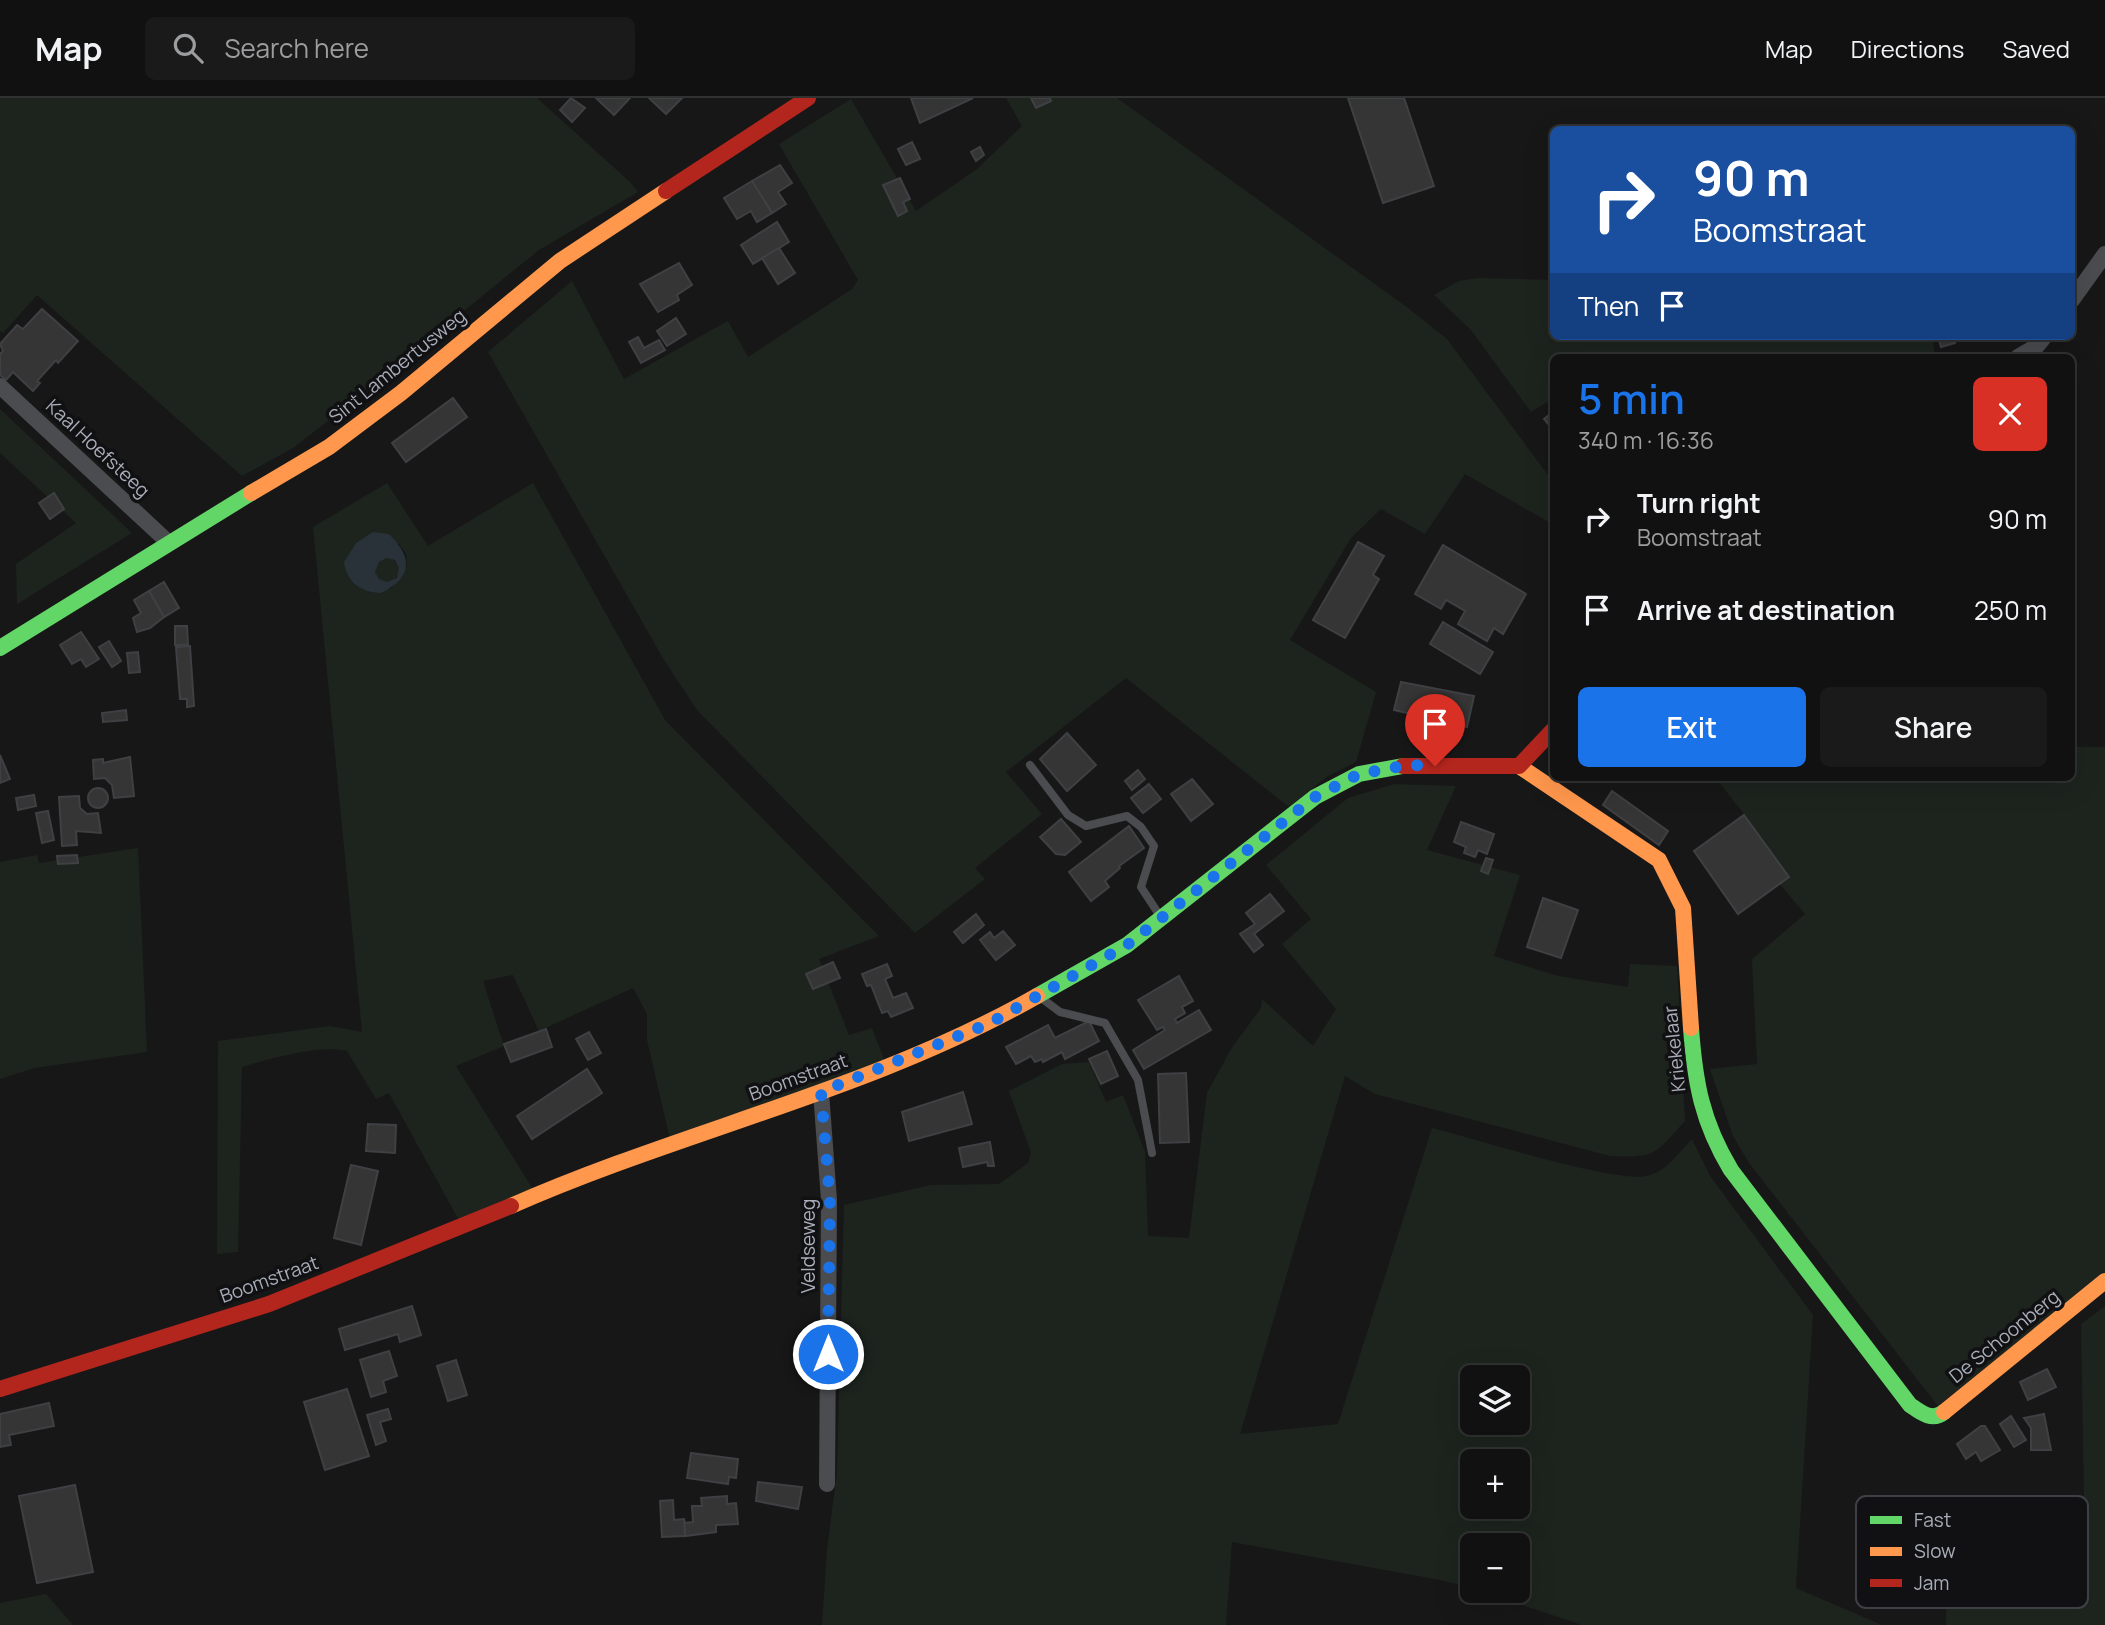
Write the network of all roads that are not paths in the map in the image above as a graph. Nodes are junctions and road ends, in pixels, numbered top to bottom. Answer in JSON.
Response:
{"nodes":[{"id":1,"x":808,"y":98,"type":"edge"},
{"id":2,"x":2105,"y":254,"type":"edge"},
{"id":3,"x":2075,"y":296,"type":"edge"},
{"id":4,"x":2042,"y":340,"type":"edge"},
{"id":5,"x":2023,"y":354,"type":"edge"},
{"id":6,"x":0,"y":386,"type":"edge"},
{"id":7,"x":168,"y":542,"type":"junction"},
{"id":8,"x":0,"y":648,"type":"edge"},
{"id":9,"x":1550,"y":733,"type":"edge"},
{"id":10,"x":1030,"y":765,"type":"dead end"},
{"id":11,"x":1520,"y":766,"type":"junction"},
{"id":12,"x":1161,"y":919,"type":"junction"},
{"id":13,"x":1040,"y":997,"type":"junction"},
{"id":14,"x":821,"y":1092,"type":"junction"},
{"id":15,"x":1152,"y":1153,"type":"dead end"},
{"id":16,"x":2105,"y":1281,"type":"edge"},
{"id":17,"x":0,"y":1389,"type":"edge"},
{"id":18,"x":1926,"y":1416,"type":"joint"},
{"id":19,"x":827,"y":1483,"type":"dead end"}],
"edges":[{"from":1,"to":7,"type":"street","name":"Sint Lambertusweg"},
{"from":2,"to":3,"type":"street"},
{"from":4,"to":5,"type":"street"},
{"from":6,"to":7,"type":"street","name":"Kaal Hoefsteeg"},
{"from":7,"to":8,"type":"street","name":"Sint Lambertusweg"},
{"from":9,"to":11,"type":"street"},
{"from":10,"to":12,"type":"lane"},
{"from":11,"to":12,"type":"street","name":"Boomstraat"},
{"from":11,"to":18,"type":"street","name":"Kriekelaar"},
{"from":12,"to":13,"type":"street","name":"Boomstraat"},
{"from":13,"to":14,"type":"street","name":"Boomstraat"},
{"from":13,"to":15,"type":"lane"},
{"from":14,"to":17,"type":"street","name":"Boomstraat"},
{"from":14,"to":19,"type":"street","name":"Veldseweg"},
{"from":16,"to":18,"type":"street","name":"De Schoonberg"}]}
